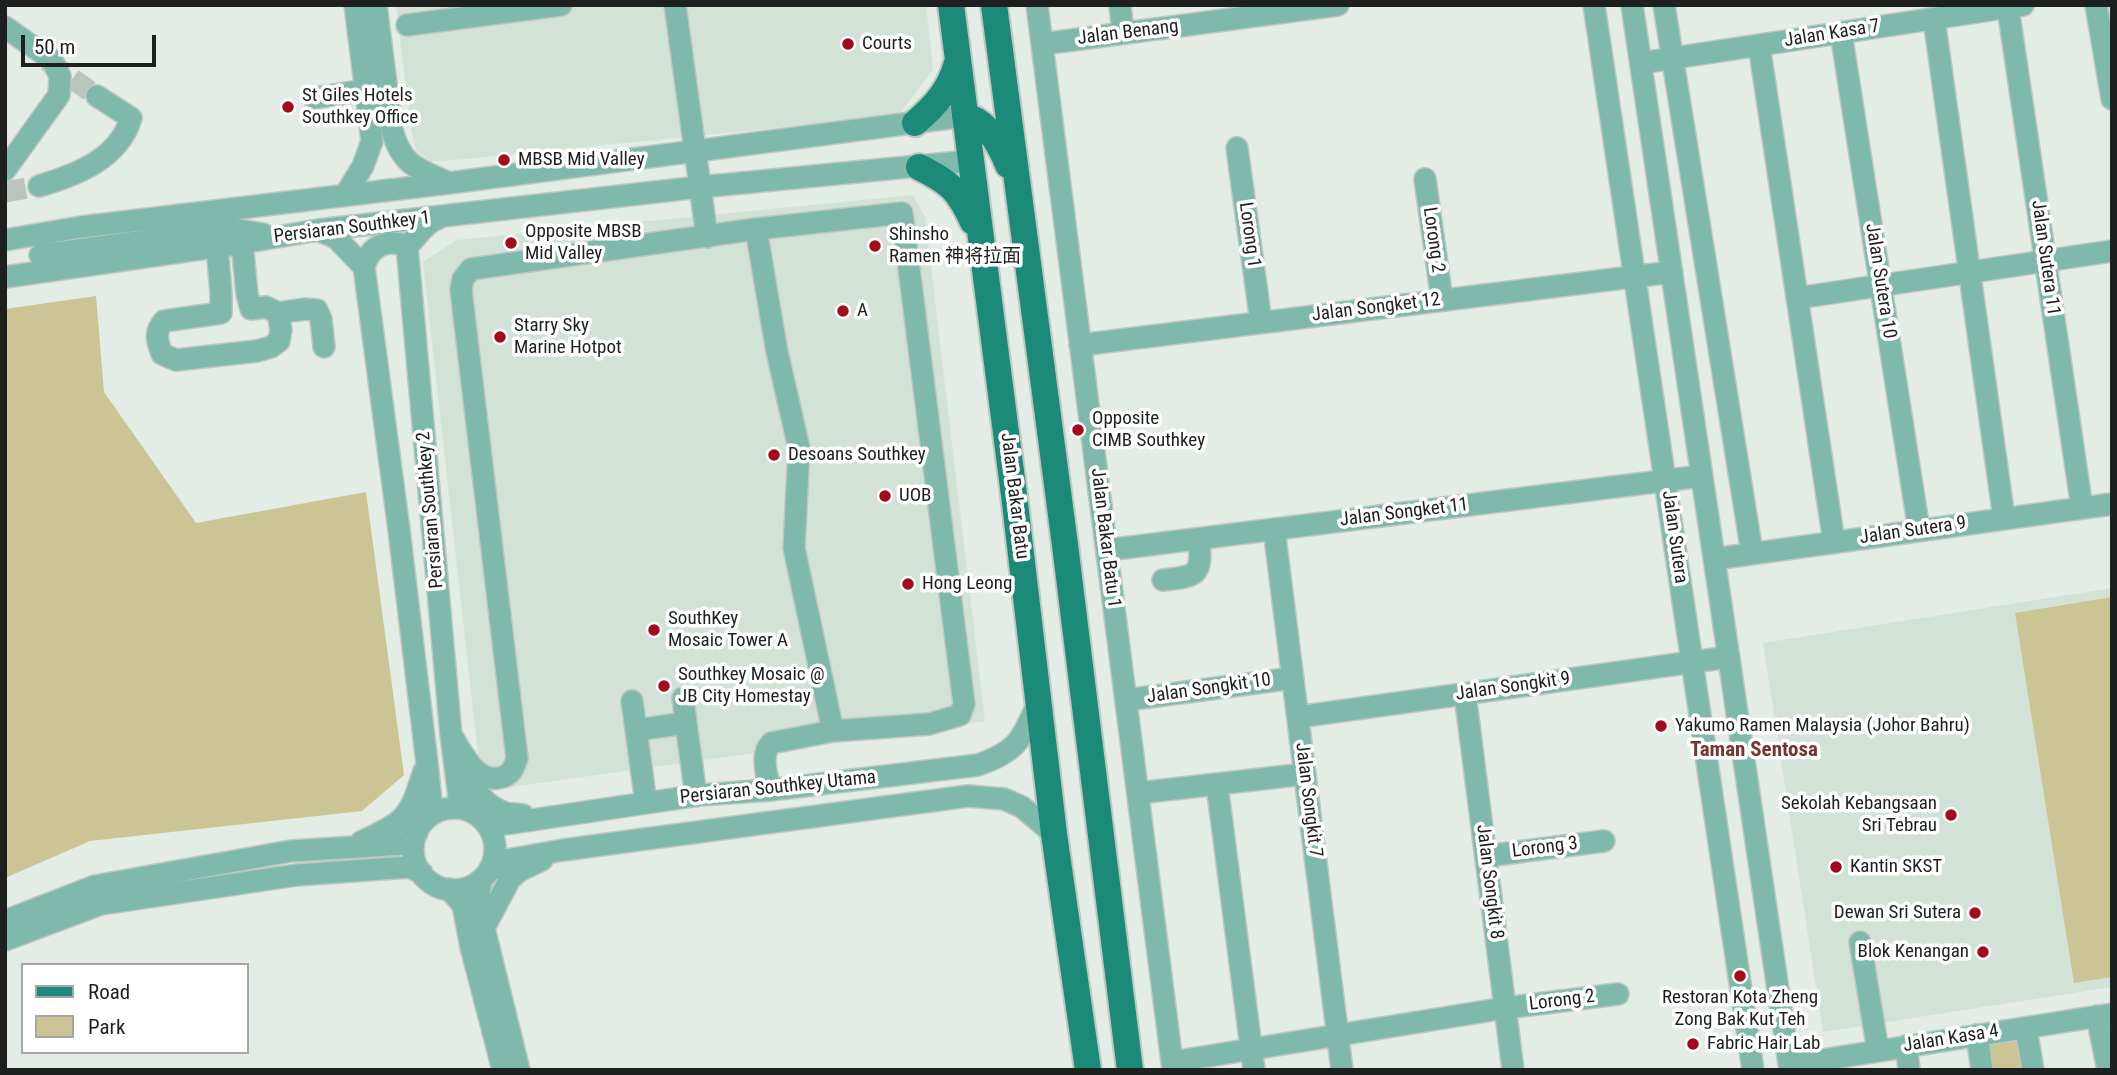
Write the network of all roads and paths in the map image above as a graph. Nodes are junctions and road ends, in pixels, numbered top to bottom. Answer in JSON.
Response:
{"nodes":[{"id":1,"x":355,"y":5,"type":"edge"},
{"id":2,"x":376,"y":5,"type":"edge"},
{"id":3,"x":561,"y":5,"type":"edge"},
{"id":4,"x":676,"y":5,"type":"edge"},
{"id":5,"x":951,"y":5,"type":"edge"},
{"id":6,"x":994,"y":5,"type":"edge"},
{"id":7,"x":1037,"y":5,"type":"edge"},
{"id":8,"x":1120,"y":5,"type":"edge"},
{"id":9,"x":1338,"y":5,"type":"edge"},
{"id":10,"x":1594,"y":5,"type":"edge"},
{"id":11,"x":1632,"y":5,"type":"edge"},
{"id":12,"x":1664,"y":5,"type":"edge"},
{"id":13,"x":2096,"y":5,"type":"edge"},
{"id":14,"x":2016,"y":6,"type":"edge"},
{"id":15,"x":534,"y":7,"type":"edge"},
{"id":16,"x":1307,"y":7,"type":"edge"},
{"id":17,"x":1216,"y":13,"type":"edge"},
{"id":18,"x":1898,"y":15,"type":"edge"},
{"id":19,"x":1934,"y":19,"type":"junction"},
{"id":20,"x":407,"y":24,"type":"dead end"},
{"id":21,"x":5,"y":27,"type":"edge"},
{"id":22,"x":1123,"y":33,"type":"junction"},
{"id":23,"x":1841,"y":33,"type":"junction"},
{"id":24,"x":1042,"y":44,"type":"junction"},
{"id":25,"x":1759,"y":45,"type":"junction"},
{"id":26,"x":1673,"y":59,"type":"junction"},
{"id":27,"x":958,"y":61,"type":"junction"},
{"id":28,"x":1640,"y":63,"type":"junction"},
{"id":29,"x":1001,"y":69,"type":"junction"},
{"id":30,"x":366,"y":90,"type":"junction"},
{"id":31,"x":97,"y":96,"type":"tunnel mouth"},
{"id":32,"x":314,"y":98,"type":"dead end"},
{"id":33,"x":2112,"y":99,"type":"edge"},
{"id":34,"x":965,"y":116,"type":"junction"},
{"id":35,"x":915,"y":123,"type":"junction"},
{"id":36,"x":990,"y":133,"type":"junction"},
{"id":37,"x":1237,"y":148,"type":"dead end"},
{"id":38,"x":695,"y":152,"type":"junction"},
{"id":39,"x":970,"y":161,"type":"junction"},
{"id":40,"x":919,"y":167,"type":"junction"},
{"id":41,"x":5,"y":170,"type":"edge"},
{"id":42,"x":1425,"y":179,"type":"dead end"},
{"id":43,"x":449,"y":183,"type":"junction"},
{"id":44,"x":39,"y":186,"type":"tunnel mouth"},
{"id":45,"x":700,"y":187,"type":"junction"},
{"id":46,"x":345,"y":195,"type":"junction"},
{"id":47,"x":1018,"y":197,"type":"junction"},
{"id":48,"x":441,"y":217,"type":"junction"},
{"id":49,"x":5,"y":226,"type":"edge"},
{"id":50,"x":81,"y":228,"type":"junction"},
{"id":51,"x":756,"y":229,"type":"junction"},
{"id":52,"x":318,"y":230,"type":"junction"},
{"id":53,"x":281,"y":237,"type":"junction"},
{"id":54,"x":706,"y":237,"type":"junction"},
{"id":55,"x":5,"y":240,"type":"edge"},
{"id":56,"x":981,"y":240,"type":"junction"},
{"id":57,"x":242,"y":243,"type":"junction"},
{"id":58,"x":217,"y":246,"type":"junction"},
{"id":59,"x":407,"y":246,"type":"junction"},
{"id":60,"x":2112,"y":251,"type":"edge"},
{"id":61,"x":40,"y":255,"type":"dead end"},
{"id":62,"x":2045,"y":260,"type":"junction"},
{"id":63,"x":364,"y":267,"type":"junction"},
{"id":64,"x":1672,"y":272,"type":"junction"},
{"id":65,"x":1970,"y":273,"type":"junction"},
{"id":66,"x":5,"y":276,"type":"edge"},
{"id":67,"x":1636,"y":276,"type":"junction"},
{"id":68,"x":1881,"y":285,"type":"junction"},
{"id":69,"x":1797,"y":298,"type":"junction"},
{"id":70,"x":1442,"y":300,"type":"junction"},
{"id":71,"x":251,"y":309,"type":"junction"},
{"id":72,"x":221,"y":313,"type":"junction"},
{"id":73,"x":278,"y":313,"type":"junction"},
{"id":74,"x":1261,"y":323,"type":"junction"},
{"id":75,"x":1080,"y":345,"type":"junction"},
{"id":76,"x":324,"y":348,"type":"dead end"},
{"id":77,"x":1702,"y":476,"type":"junction"},
{"id":78,"x":1667,"y":480,"type":"junction"},
{"id":79,"x":2112,"y":504,"type":"edge"},
{"id":80,"x":2082,"y":508,"type":"junction"},
{"id":81,"x":2004,"y":518,"type":"junction"},
{"id":82,"x":1274,"y":529,"type":"junction"},
{"id":83,"x":1919,"y":530,"type":"junction"},
{"id":84,"x":1199,"y":539,"type":"junction"},
{"id":85,"x":1834,"y":542,"type":"junction"},
{"id":86,"x":1107,"y":551,"type":"junction"},
{"id":87,"x":1752,"y":553,"type":"junction"},
{"id":88,"x":1714,"y":559,"type":"junction"},
{"id":89,"x":1163,"y":580,"type":"dead end"},
{"id":90,"x":1729,"y":657,"type":"junction"},
{"id":91,"x":1691,"y":663,"type":"junction"},
{"id":92,"x":1293,"y":678,"type":"junction"},
{"id":93,"x":1465,"y":694,"type":"junction"},
{"id":94,"x":683,"y":698,"type":"dead end"},
{"id":95,"x":1126,"y":700,"type":"junction"},
{"id":96,"x":632,"y":701,"type":"dead end"},
{"id":97,"x":1039,"y":701,"type":"junction"},
{"id":98,"x":1298,"y":717,"type":"junction"},
{"id":99,"x":687,"y":723,"type":"junction"},
{"id":100,"x":636,"y":730,"type":"junction"},
{"id":101,"x":833,"y":731,"type":"junction"},
{"id":102,"x":452,"y":735,"type":"junction"},
{"id":103,"x":427,"y":763,"type":"junction"},
{"id":104,"x":455,"y":764,"type":"junction"},
{"id":105,"x":1305,"y":774,"type":"junction"},
{"id":106,"x":1217,"y":785,"type":"junction"},
{"id":107,"x":770,"y":790,"type":"junction"},
{"id":108,"x":1138,"y":793,"type":"junction"},
{"id":109,"x":696,"y":796,"type":"junction"},
{"id":110,"x":646,"y":803,"type":"junction"},
{"id":111,"x":480,"y":817,"type":"junction"},
{"id":112,"x":544,"y":817,"type":"junction"},
{"id":113,"x":421,"y":826,"type":"junction"},
{"id":114,"x":1054,"y":834,"type":"junction"},
{"id":115,"x":1604,"y":841,"type":"dead end"},
{"id":116,"x":350,"y":847,"type":"junction"},
{"id":117,"x":563,"y":850,"type":"junction"},
{"id":118,"x":1486,"y":856,"type":"junction"},
{"id":119,"x":381,"y":868,"type":"junction"},
{"id":120,"x":422,"y":873,"type":"junction"},
{"id":121,"x":484,"y":876,"type":"junction"},
{"id":122,"x":449,"y":889,"type":"junction"},
{"id":123,"x":5,"y":920,"type":"edge"},
{"id":124,"x":484,"y":928,"type":"junction"},
{"id":125,"x":5,"y":940,"type":"edge"},
{"id":126,"x":1860,"y":942,"type":"dead end"},
{"id":127,"x":471,"y":947,"type":"junction"},
{"id":128,"x":1618,"y":994,"type":"dead end"},
{"id":129,"x":1505,"y":1008,"type":"junction"},
{"id":130,"x":2104,"y":1015,"type":"edge"},
{"id":131,"x":2026,"y":1028,"type":"junction"},
{"id":132,"x":1338,"y":1035,"type":"junction"},
{"id":133,"x":1976,"y":1035,"type":"junction"},
{"id":134,"x":1906,"y":1046,"type":"junction"},
{"id":135,"x":1878,"y":1051,"type":"junction"},
{"id":136,"x":1252,"y":1060,"type":"edge"},
{"id":137,"x":1826,"y":1064,"type":"edge"},
{"id":138,"x":1173,"y":1066,"type":"edge"},
{"id":139,"x":1790,"y":1067,"type":"edge"},
{"id":140,"x":503,"y":1070,"type":"edge"},
{"id":141,"x":519,"y":1070,"type":"edge"},
{"id":142,"x":1088,"y":1070,"type":"edge"},
{"id":143,"x":1130,"y":1070,"type":"edge"},
{"id":144,"x":1342,"y":1070,"type":"edge"},
{"id":145,"x":1513,"y":1070,"type":"edge"},
{"id":146,"x":1753,"y":1070,"type":"edge"},
{"id":147,"x":1909,"y":1070,"type":"edge"},
{"id":148,"x":1982,"y":1070,"type":"edge"},
{"id":149,"x":2034,"y":1070,"type":"edge"},
{"id":150,"x":2108,"y":1070,"type":"edge"}],
"edges":[{"from":1,"to":30,"type":"street"},
{"from":2,"to":43,"type":"street"},
{"from":3,"to":15,"type":"street"},
{"from":4,"to":38,"type":"street"},
{"from":5,"to":27,"type":"main road","name":"Jalan Bakar Batu"},
{"from":6,"to":29,"type":"main road"},
{"from":7,"to":24,"type":"street","name":"Jalan Bakar Batu 1"},
{"from":8,"to":22,"type":"street"},
{"from":9,"to":16,"type":"street","name":"Jalan Benang"},
{"from":10,"to":67,"type":"street","name":"Jalan Sutera"},
{"from":11,"to":28,"type":"street","name":"Jalan Sutera"},
{"from":12,"to":26,"type":"street"},
{"from":13,"to":33,"type":"street"},
{"from":14,"to":19,"type":"street","name":"Jalan Kasa 7"},
{"from":14,"to":62,"type":"street","name":"Jalan Sutera 11"},
{"from":15,"to":20,"type":"street"},
{"from":16,"to":17,"type":"street","name":"Jalan Benang"},
{"from":17,"to":22,"type":"street","name":"Jalan Benang"},
{"from":18,"to":19,"type":"street","name":"Jalan Kasa 7"},
{"from":18,"to":23,"type":"street","name":"Jalan Kasa 7"},
{"from":19,"to":65,"type":"street"},
{"from":21,"to":41,"type":"street"},
{"from":22,"to":24,"type":"street","name":"Jalan Benang"},
{"from":23,"to":25,"type":"street","name":"Jalan Kasa 7"},
{"from":23,"to":68,"type":"street","name":"Jalan Sutera 10"},
{"from":24,"to":75,"type":"street","name":"Jalan Bakar Batu 1"},
{"from":25,"to":26,"type":"street","name":"Jalan Kasa 7"},
{"from":25,"to":69,"type":"street"},
{"from":26,"to":28,"type":"street","name":"Jalan Kasa 7"},
{"from":26,"to":87,"type":"street"},
{"from":27,"to":34,"type":"main road","name":"Jalan Bakar Batu"},
{"from":27,"to":35,"type":"main road"},
{"from":28,"to":64,"type":"street","name":"Jalan Sutera"},
{"from":29,"to":36,"type":"main road"},
{"from":29,"to":47,"type":"main road"},
{"from":30,"to":32,"type":"street"},
{"from":30,"to":46,"type":"street"},
{"from":31,"to":44,"type":"street"},
{"from":34,"to":35,"type":"street","name":"Persiaran Southkey 1"},
{"from":34,"to":36,"type":"main road"},
{"from":34,"to":39,"type":"main road","name":"Jalan Bakar Batu"},
{"from":35,"to":38,"type":"street","name":"Persiaran Southkey 1"},
{"from":36,"to":39,"type":"main road"},
{"from":36,"to":47,"type":"main road"},
{"from":37,"to":74,"type":"street","name":"Lorong 1"},
{"from":38,"to":43,"type":"street","name":"Persiaran Southkey 1"},
{"from":38,"to":45,"type":"street"},
{"from":39,"to":40,"type":"street","name":"Persiaran Southkey 1"},
{"from":39,"to":56,"type":"main road","name":"Jalan Bakar Batu"},
{"from":40,"to":45,"type":"street","name":"Persiaran Southkey 1"},
{"from":40,"to":56,"type":"main road"},
{"from":42,"to":70,"type":"street","name":"Lorong 2"},
{"from":43,"to":46,"type":"street","name":"Persiaran Southkey 1"},
{"from":45,"to":48,"type":"street","name":"Persiaran Southkey 1"},
{"from":45,"to":54,"type":"street"},
{"from":46,"to":50,"type":"street","name":"Persiaran Southkey 1"},
{"from":47,"to":143,"type":"main road"},
{"from":48,"to":52,"type":"street","name":"Persiaran Southkey 1"},
{"from":48,"to":59,"type":"street"},
{"from":49,"to":50,"type":"street"},
{"from":50,"to":55,"type":"street","name":"Persiaran Southkey 1"},
{"from":51,"to":54,"type":"street"},
{"from":51,"to":101,"type":"street"},
{"from":51,"to":101,"type":"street"},
{"from":52,"to":53,"type":"street","name":"Persiaran Southkey 1"},
{"from":52,"to":63,"type":"street"},
{"from":53,"to":57,"type":"street","name":"Persiaran Southkey 1"},
{"from":53,"to":61,"type":"street"},
{"from":54,"to":102,"type":"street"},
{"from":56,"to":97,"type":"main road","name":"Jalan Bakar Batu"},
{"from":57,"to":58,"type":"street","name":"Persiaran Southkey 1"},
{"from":57,"to":71,"type":"street"},
{"from":58,"to":66,"type":"street","name":"Persiaran Southkey 1"},
{"from":58,"to":72,"type":"street"},
{"from":59,"to":63,"type":"street"},
{"from":59,"to":102,"type":"street","name":"Persiaran Southkey 2"},
{"from":60,"to":62,"type":"street"},
{"from":62,"to":65,"type":"street"},
{"from":62,"to":80,"type":"street","name":"Jalan Sutera 11"},
{"from":63,"to":103,"type":"street","name":"Persiaran Southkey 2"},
{"from":64,"to":67,"type":"street","name":"Jalan Songket 12"},
{"from":64,"to":77,"type":"street","name":"Jalan Sutera"},
{"from":65,"to":68,"type":"street"},
{"from":65,"to":81,"type":"street"},
{"from":67,"to":70,"type":"street","name":"Jalan Songket 12"},
{"from":67,"to":78,"type":"street","name":"Jalan Sutera"},
{"from":68,"to":69,"type":"street"},
{"from":68,"to":83,"type":"street","name":"Jalan Sutera 10"},
{"from":69,"to":85,"type":"street"},
{"from":70,"to":74,"type":"street","name":"Jalan Songket 12"},
{"from":71,"to":72,"type":"street"},
{"from":71,"to":73,"type":"street"},
{"from":72,"to":73,"type":"street"},
{"from":73,"to":76,"type":"street"},
{"from":74,"to":75,"type":"street","name":"Jalan Songket 12"},
{"from":75,"to":86,"type":"street","name":"Jalan Bakar Batu 1"},
{"from":77,"to":78,"type":"street","name":"Jalan Songket 11"},
{"from":77,"to":88,"type":"street","name":"Jalan Sutera"},
{"from":78,"to":82,"type":"street","name":"Jalan Songket 11"},
{"from":78,"to":91,"type":"street","name":"Jalan Sutera"},
{"from":79,"to":80,"type":"street","name":"Jalan Sutera 9"},
{"from":80,"to":81,"type":"street","name":"Jalan Sutera 9"},
{"from":81,"to":83,"type":"street","name":"Jalan Sutera 9"},
{"from":82,"to":84,"type":"street","name":"Jalan Songket 11"},
{"from":82,"to":92,"type":"street","name":"Jalan Songkit 7"},
{"from":83,"to":85,"type":"street","name":"Jalan Sutera 9"},
{"from":84,"to":86,"type":"street","name":"Jalan Songket 11"},
{"from":84,"to":89,"type":"street"},
{"from":85,"to":87,"type":"street","name":"Jalan Sutera 9"},
{"from":86,"to":95,"type":"street","name":"Jalan Bakar Batu 1"},
{"from":87,"to":88,"type":"street","name":"Jalan Sutera 9"},
{"from":88,"to":90,"type":"street","name":"Jalan Sutera"},
{"from":90,"to":91,"type":"street","name":"Jalan Songkit 9"},
{"from":90,"to":139,"type":"street","name":"Jalan Sutera"},
{"from":91,"to":93,"type":"street","name":"Jalan Songkit 9"},
{"from":91,"to":146,"type":"street","name":"Jalan Sutera"},
{"from":92,"to":95,"type":"street","name":"Jalan Songkit 10"},
{"from":92,"to":98,"type":"street","name":"Jalan Songkit 7"},
{"from":93,"to":98,"type":"street","name":"Jalan Songkit 9"},
{"from":93,"to":118,"type":"street","name":"Jalan Songkit 8"},
{"from":94,"to":99,"type":"street"},
{"from":95,"to":108,"type":"street","name":"Jalan Bakar Batu 1"},
{"from":96,"to":100,"type":"street"},
{"from":97,"to":107,"type":"street","name":"Persiaran Southkey Utama"},
{"from":97,"to":114,"type":"main road","name":"Jalan Bakar Batu"},
{"from":98,"to":105,"type":"street","name":"Jalan Songkit 7"},
{"from":99,"to":100,"type":"street"},
{"from":99,"to":109,"type":"street"},
{"from":100,"to":110,"type":"street"},
{"from":101,"to":107,"type":"street"},
{"from":102,"to":104,"type":"street","name":"Persiaran Southkey 2"},
{"from":103,"to":113,"type":"street","name":"Persiaran Southkey 2"},
{"from":103,"to":116,"type":"street"},
{"from":104,"to":111,"type":"street","name":"Persiaran Southkey 2"},
{"from":104,"to":112,"type":"street"},
{"from":105,"to":106,"type":"street"},
{"from":105,"to":132,"type":"street","name":"Jalan Songkit 7"},
{"from":106,"to":108,"type":"street"},
{"from":106,"to":136,"type":"street"},
{"from":107,"to":109,"type":"street","name":"Persiaran Southkey Utama"},
{"from":108,"to":138,"type":"street","name":"Jalan Bakar Batu 1"},
{"from":109,"to":110,"type":"street","name":"Persiaran Southkey Utama"},
{"from":110,"to":112,"type":"street","name":"Persiaran Southkey Utama"},
{"from":111,"to":112,"type":"street","name":"Persiaran Southkey Utama"},
{"from":111,"to":113,"type":"street"},
{"from":111,"to":121,"type":"street"},
{"from":113,"to":116,"type":"street"},
{"from":113,"to":120,"type":"street"},
{"from":114,"to":117,"type":"street","name":"Persiaran Southkey Utama"},
{"from":114,"to":142,"type":"main road","name":"Jalan Bakar Batu"},
{"from":115,"to":118,"type":"street","name":"Lorong 3"},
{"from":116,"to":123,"type":"street"},
{"from":117,"to":121,"type":"street","name":"Persiaran Southkey Utama"},
{"from":117,"to":124,"type":"street"},
{"from":118,"to":129,"type":"street","name":"Jalan Songkit 8"},
{"from":119,"to":120,"type":"street"},
{"from":119,"to":125,"type":"street"},
{"from":119,"to":127,"type":"street"},
{"from":120,"to":122,"type":"street"},
{"from":121,"to":122,"type":"street"},
{"from":121,"to":124,"type":"street"},
{"from":122,"to":127,"type":"street"},
{"from":124,"to":141,"type":"street"},
{"from":126,"to":135,"type":"street"},
{"from":127,"to":140,"type":"street"},
{"from":128,"to":129,"type":"street","name":"Lorong 2"},
{"from":129,"to":132,"type":"street","name":"Lorong 2"},
{"from":129,"to":145,"type":"street","name":"Jalan Songkit 8"},
{"from":130,"to":131,"type":"street","name":"Jalan Kasa 4"},
{"from":130,"to":150,"type":"street"},
{"from":131,"to":133,"type":"street","name":"Jalan Kasa 4"},
{"from":131,"to":149,"type":"street"},
{"from":132,"to":136,"type":"street","name":"Lorong 2"},
{"from":132,"to":144,"type":"street","name":"Jalan Songkit 7"},
{"from":133,"to":134,"type":"street","name":"Jalan Kasa 4"},
{"from":133,"to":148,"type":"street"},
{"from":134,"to":135,"type":"street","name":"Jalan Kasa 4"},
{"from":134,"to":147,"type":"street"},
{"from":135,"to":137,"type":"street","name":"Jalan Kasa 4"},
{"from":136,"to":138,"type":"street","name":"Lorong 2"},
{"from":137,"to":139,"type":"street","name":"Jalan Kasa 4"}]}
